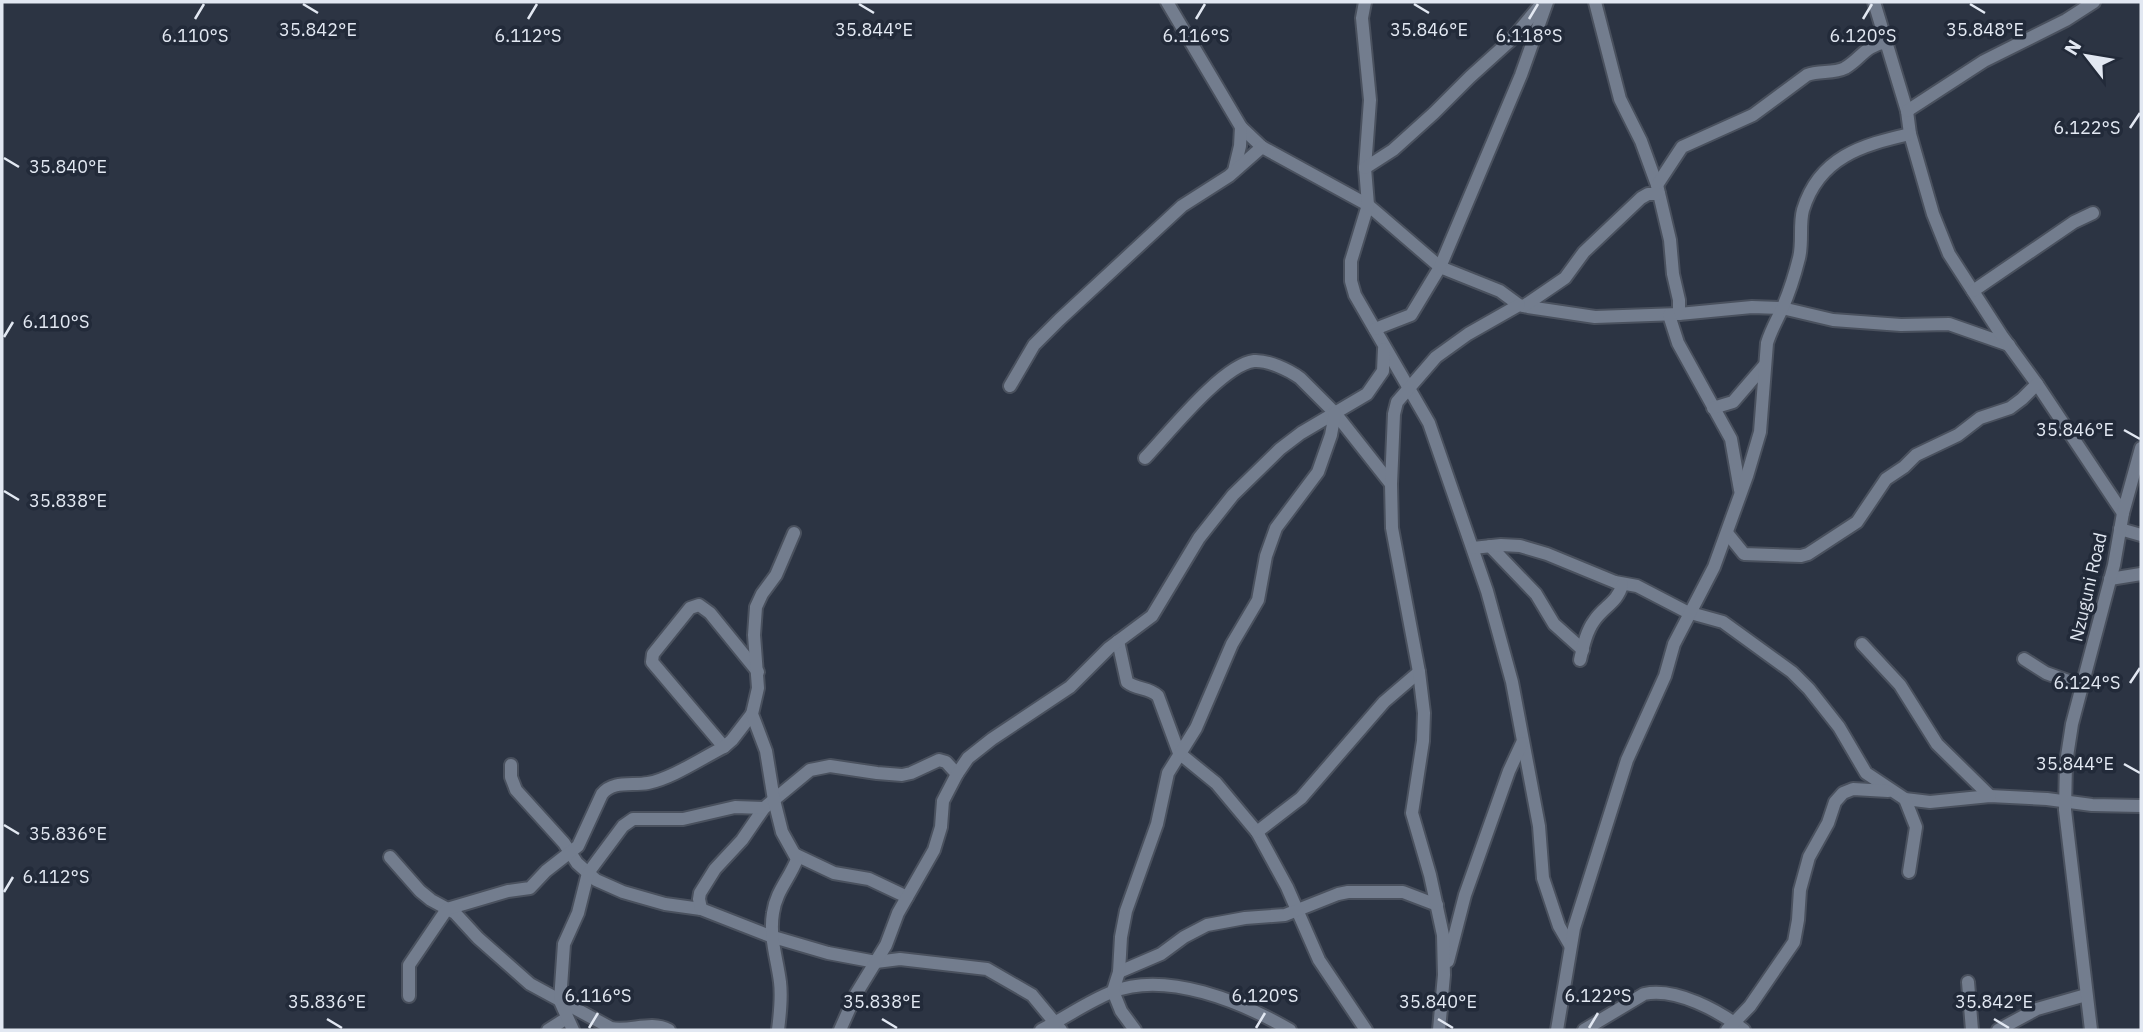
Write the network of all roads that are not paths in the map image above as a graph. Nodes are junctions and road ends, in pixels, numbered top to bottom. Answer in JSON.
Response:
{"nodes":[{"id":1,"x":1167,"y":2,"type":"edge"},
{"id":2,"x":1365,"y":2,"type":"edge"},
{"id":3,"x":1545,"y":2,"type":"edge"},
{"id":4,"x":1595,"y":2,"type":"edge"},
{"id":5,"x":1874,"y":2,"type":"edge"},
{"id":6,"x":2094,"y":2,"type":"edge"},
{"id":7,"x":1886,"y":42,"type":"junction"},
{"id":8,"x":1907,"y":111,"type":"junction"},
{"id":9,"x":1241,"y":127,"type":"junction"},
{"id":10,"x":1910,"y":134,"type":"junction"},
{"id":11,"x":1262,"y":147,"type":"junction"},
{"id":12,"x":1365,"y":168,"type":"junction"},
{"id":13,"x":1234,"y":171,"type":"junction"},
{"id":14,"x":1658,"y":190,"type":"junction"},
{"id":15,"x":1368,"y":205,"type":"junction"},
{"id":16,"x":2093,"y":213,"type":"dead end"},
{"id":17,"x":1440,"y":267,"type":"junction"},
{"id":18,"x":1973,"y":291,"type":"junction"},
{"id":19,"x":1522,"y":305,"type":"junction"},
{"id":20,"x":1782,"y":308,"type":"junction"},
{"id":21,"x":1674,"y":314,"type":"junction"},
{"id":22,"x":1375,"y":329,"type":"junction"},
{"id":23,"x":1384,"y":345,"type":"junction"},
{"id":24,"x":2009,"y":345,"type":"junction"},
{"id":25,"x":1764,"y":366,"type":"junction"},
{"id":26,"x":2037,"y":384,"type":"junction"},
{"id":27,"x":1010,"y":386,"type":"dead end"},
{"id":28,"x":1410,"y":386,"type":"junction"},
{"id":29,"x":1713,"y":408,"type":"junction"},
{"id":30,"x":1335,"y":413,"type":"junction"},
{"id":31,"x":2141,"y":448,"type":"edge"},
{"id":32,"x":1145,"y":458,"type":"dead end"},
{"id":33,"x":1391,"y":484,"type":"junction"},
{"id":34,"x":1740,"y":492,"type":"junction"},
{"id":35,"x":2123,"y":513,"type":"junction"},
{"id":36,"x":2120,"y":529,"type":"junction"},
{"id":37,"x":794,"y":533,"type":"dead end"},
{"id":38,"x":1727,"y":533,"type":"junction"},
{"id":39,"x":2141,"y":535,"type":"edge"},
{"id":40,"x":1490,"y":546,"type":"junction"},
{"id":41,"x":1473,"y":548,"type":"junction"},
{"id":42,"x":2141,"y":574,"type":"edge"},
{"id":43,"x":2110,"y":579,"type":"junction"},
{"id":44,"x":1622,"y":585,"type":"junction"},
{"id":45,"x":1692,"y":613,"type":"junction"},
{"id":46,"x":1118,"y":641,"type":"junction"},
{"id":47,"x":1862,"y":644,"type":"dead end"},
{"id":48,"x":2024,"y":659,"type":"dead end"},
{"id":49,"x":1419,"y":672,"type":"junction"},
{"id":50,"x":758,"y":673,"type":"junction"},
{"id":51,"x":2082,"y":686,"type":"junction"},
{"id":52,"x":752,"y":714,"type":"junction"},
{"id":53,"x":1522,"y":743,"type":"junction"},
{"id":54,"x":724,"y":747,"type":"junction"},
{"id":55,"x":1179,"y":753,"type":"junction"},
{"id":56,"x":510,"y":765,"type":"dead end"},
{"id":57,"x":957,"y":774,"type":"junction"},
{"id":58,"x":1890,"y":791,"type":"junction"},
{"id":59,"x":1990,"y":796,"type":"junction"},
{"id":60,"x":1905,"y":799,"type":"junction"},
{"id":61,"x":2065,"y":803,"type":"junction"},
{"id":62,"x":769,"y":804,"type":"junction"},
{"id":63,"x":2141,"y":806,"type":"edge"},
{"id":64,"x":1257,"y":832,"type":"junction"},
{"id":65,"x":570,"y":853,"type":"junction"},
{"id":66,"x":796,"y":855,"type":"junction"},
{"id":67,"x":390,"y":857,"type":"dead end"},
{"id":68,"x":1909,"y":872,"type":"dead end"},
{"id":69,"x":588,"y":873,"type":"junction"},
{"id":70,"x":907,"y":897,"type":"junction"},
{"id":71,"x":1437,"y":905,"type":"junction"},
{"id":72,"x":447,"y":908,"type":"junction"},
{"id":73,"x":701,"y":909,"type":"junction"},
{"id":74,"x":1299,"y":911,"type":"junction"},
{"id":75,"x":770,"y":936,"type":"junction"},
{"id":76,"x":1570,"y":945,"type":"junction"},
{"id":77,"x":876,"y":962,"type":"junction"},
{"id":78,"x":1119,"y":972,"type":"junction"},
{"id":79,"x":1444,"y":975,"type":"junction"},
{"id":80,"x":1969,"y":982,"type":"dead end"},
{"id":81,"x":1113,"y":991,"type":"junction"},
{"id":82,"x":2086,"y":995,"type":"junction"},
{"id":83,"x":408,"y":996,"type":"dead end"},
{"id":84,"x":560,"y":1001,"type":"junction"},
{"id":85,"x":567,"y":1018,"type":"junction"},
{"id":86,"x":2015,"y":1021,"type":"junction"},
{"id":87,"x":1058,"y":1027,"type":"edge"},
{"id":88,"x":1735,"y":1028,"type":"edge"},
{"id":89,"x":1588,"y":1029,"type":"edge"},
{"id":90,"x":548,"y":1030,"type":"edge"},
{"id":91,"x":573,"y":1030,"type":"edge"},
{"id":92,"x":669,"y":1030,"type":"edge"},
{"id":93,"x":778,"y":1030,"type":"edge"},
{"id":94,"x":840,"y":1030,"type":"edge"},
{"id":95,"x":1041,"y":1030,"type":"edge"},
{"id":96,"x":1135,"y":1030,"type":"edge"},
{"id":97,"x":1290,"y":1030,"type":"edge"},
{"id":98,"x":1366,"y":1030,"type":"edge"},
{"id":99,"x":1439,"y":1030,"type":"edge"},
{"id":100,"x":1557,"y":1030,"type":"edge"},
{"id":101,"x":1972,"y":1030,"type":"edge"},
{"id":102,"x":1998,"y":1030,"type":"edge"},
{"id":103,"x":2028,"y":1030,"type":"edge"},
{"id":104,"x":2091,"y":1030,"type":"edge"}],
"edges":[{"from":1,"to":9,"type":"street"},
{"from":2,"to":12,"type":"street"},
{"from":3,"to":12,"type":"street"},
{"from":3,"to":17,"type":"street"},
{"from":4,"to":14,"type":"street"},
{"from":5,"to":7,"type":"street","name":"Nzuguni Road"},
{"from":6,"to":8,"type":"street"},
{"from":7,"to":8,"type":"street","name":"Nzuguni Road"},
{"from":7,"to":14,"type":"street"},
{"from":8,"to":10,"type":"street","name":"Nzuguni Road"},
{"from":9,"to":11,"type":"street"},
{"from":9,"to":13,"type":"street"},
{"from":10,"to":18,"type":"street","name":"Nzuguni Road"},
{"from":10,"to":20,"type":"street"},
{"from":11,"to":13,"type":"street"},
{"from":11,"to":15,"type":"street"},
{"from":12,"to":15,"type":"street"},
{"from":13,"to":27,"type":"street"},
{"from":14,"to":19,"type":"street"},
{"from":14,"to":21,"type":"street"},
{"from":15,"to":17,"type":"street"},
{"from":15,"to":22,"type":"street"},
{"from":16,"to":18,"type":"street"},
{"from":17,"to":19,"type":"street"},
{"from":17,"to":22,"type":"street"},
{"from":18,"to":24,"type":"street","name":"Nzuguni Road"},
{"from":19,"to":21,"type":"street"},
{"from":19,"to":28,"type":"street"},
{"from":20,"to":21,"type":"street"},
{"from":20,"to":24,"type":"street"},
{"from":20,"to":25,"type":"street"},
{"from":21,"to":29,"type":"street"},
{"from":22,"to":23,"type":"street"},
{"from":23,"to":28,"type":"street"},
{"from":23,"to":30,"type":"street"},
{"from":24,"to":26,"type":"street","name":"Nzuguni Road"},
{"from":25,"to":29,"type":"street"},
{"from":25,"to":34,"type":"street"},
{"from":26,"to":35,"type":"street","name":"Nzuguni Road"},
{"from":26,"to":38,"type":"street"},
{"from":28,"to":33,"type":"street"},
{"from":28,"to":41,"type":"street"},
{"from":29,"to":34,"type":"street"},
{"from":30,"to":32,"type":"street"},
{"from":30,"to":33,"type":"street"},
{"from":30,"to":46,"type":"street"},
{"from":30,"to":55,"type":"street"},
{"from":31,"to":35,"type":"street"},
{"from":33,"to":49,"type":"street"},
{"from":34,"to":38,"type":"street"},
{"from":35,"to":36,"type":"street","name":"Nzuguni Road"},
{"from":36,"to":39,"type":"street"},
{"from":36,"to":43,"type":"street","name":"Nzuguni Road"},
{"from":37,"to":50,"type":"street"},
{"from":38,"to":45,"type":"street"},
{"from":40,"to":41,"type":"street"},
{"from":40,"to":44,"type":"street"},
{"from":40,"to":44,"type":"street"},
{"from":41,"to":53,"type":"street"},
{"from":42,"to":43,"type":"street"},
{"from":43,"to":51,"type":"street","name":"Nzuguni Road"},
{"from":44,"to":45,"type":"street"},
{"from":45,"to":58,"type":"street"},
{"from":45,"to":76,"type":"street"},
{"from":46,"to":55,"type":"street"},
{"from":46,"to":57,"type":"street"},
{"from":47,"to":59,"type":"street"},
{"from":48,"to":51,"type":"street"},
{"from":49,"to":64,"type":"street"},
{"from":49,"to":71,"type":"street"},
{"from":50,"to":52,"type":"street"},
{"from":50,"to":54,"type":"street"},
{"from":51,"to":61,"type":"street","name":"Nzuguni Road"},
{"from":52,"to":54,"type":"street"},
{"from":52,"to":62,"type":"street"},
{"from":53,"to":76,"type":"street"},
{"from":53,"to":79,"type":"street"},
{"from":54,"to":65,"type":"street"},
{"from":55,"to":64,"type":"street"},
{"from":55,"to":78,"type":"street"},
{"from":56,"to":65,"type":"street"},
{"from":57,"to":62,"type":"street"},
{"from":57,"to":70,"type":"street"},
{"from":58,"to":60,"type":"street"},
{"from":58,"to":88,"type":"street"},
{"from":59,"to":60,"type":"street"},
{"from":59,"to":61,"type":"street"},
{"from":60,"to":68,"type":"street"},
{"from":61,"to":63,"type":"street"},
{"from":61,"to":82,"type":"street","name":"Nzuguni Road"},
{"from":62,"to":66,"type":"street"},
{"from":62,"to":69,"type":"street"},
{"from":62,"to":73,"type":"street"},
{"from":64,"to":74,"type":"street"},
{"from":65,"to":69,"type":"street"},
{"from":65,"to":72,"type":"street"},
{"from":66,"to":70,"type":"street"},
{"from":66,"to":75,"type":"street"},
{"from":67,"to":72,"type":"street"},
{"from":69,"to":73,"type":"street"},
{"from":69,"to":84,"type":"street"},
{"from":70,"to":77,"type":"street"},
{"from":71,"to":74,"type":"street"},
{"from":71,"to":79,"type":"street"},
{"from":72,"to":83,"type":"street"},
{"from":72,"to":84,"type":"street"},
{"from":73,"to":75,"type":"street"},
{"from":74,"to":78,"type":"street"},
{"from":74,"to":98,"type":"street"},
{"from":75,"to":77,"type":"street"},
{"from":75,"to":93,"type":"street"},
{"from":76,"to":100,"type":"street"},
{"from":77,"to":87,"type":"street"},
{"from":77,"to":94,"type":"street"},
{"from":78,"to":81,"type":"street"},
{"from":79,"to":99,"type":"street"},
{"from":80,"to":101,"type":"street"},
{"from":81,"to":87,"type":"street"},
{"from":81,"to":96,"type":"street"},
{"from":81,"to":97,"type":"street"},
{"from":82,"to":86,"type":"street"},
{"from":82,"to":104,"type":"street","name":"Nzuguni Road"},
{"from":84,"to":85,"type":"street"},
{"from":84,"to":92,"type":"street"},
{"from":85,"to":90,"type":"street"},
{"from":85,"to":91,"type":"street"},
{"from":86,"to":102,"type":"street"},
{"from":86,"to":103,"type":"street"},
{"from":87,"to":95,"type":"street"},
{"from":88,"to":89,"type":"street"}]}
